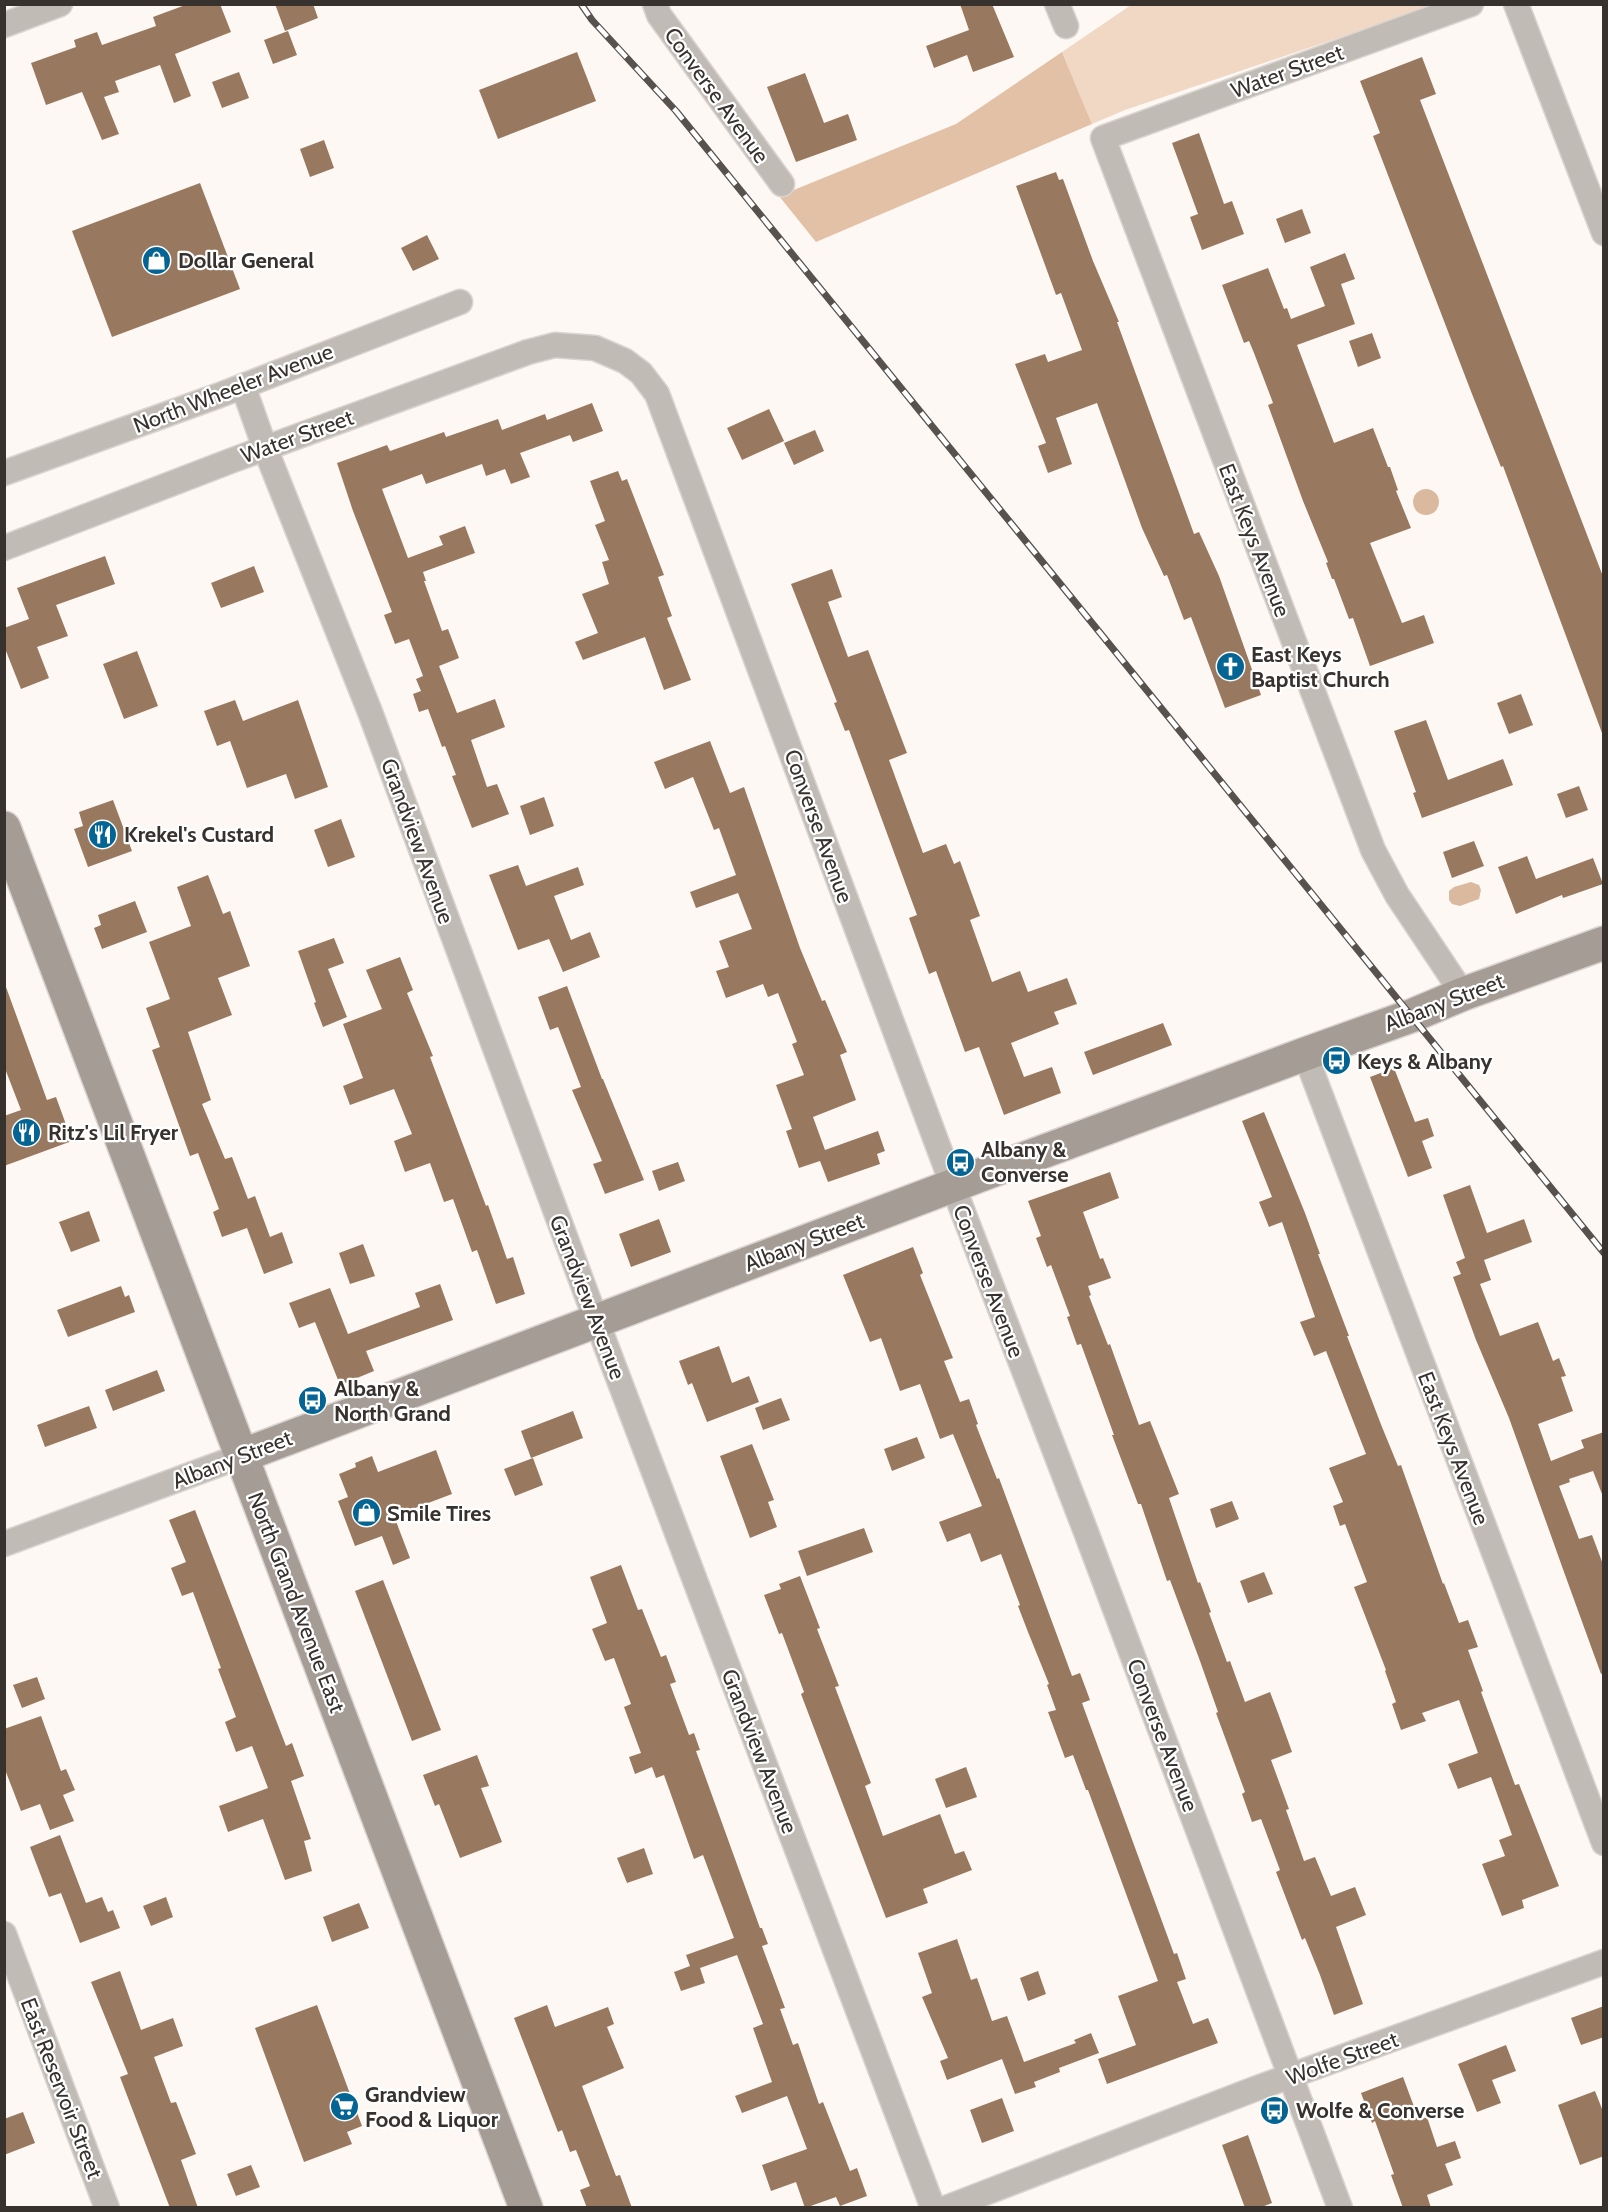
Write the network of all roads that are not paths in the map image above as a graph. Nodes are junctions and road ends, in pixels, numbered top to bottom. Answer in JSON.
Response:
{"nodes":[{"id":1,"x":60,"y":4,"type":"edge"},
{"id":2,"x":655,"y":4,"type":"edge"},
{"id":3,"x":1472,"y":4,"type":"edge"},
{"id":4,"x":1516,"y":4,"type":"edge"},
{"id":5,"x":4,"y":25,"type":"edge"},
{"id":6,"x":1103,"y":138,"type":"joint"},
{"id":7,"x":782,"y":184,"type":"dead end"},
{"id":8,"x":1604,"y":233,"type":"edge"},
{"id":9,"x":460,"y":302,"type":"dead end"},
{"id":10,"x":595,"y":348,"type":"joint"},
{"id":11,"x":243,"y":386,"type":"junction"},
{"id":12,"x":265,"y":448,"type":"junction"},
{"id":13,"x":4,"y":473,"type":"edge"},
{"id":14,"x":4,"y":548,"type":"edge"},
{"id":15,"x":4,"y":828,"type":"edge"},
{"id":16,"x":1604,"y":943,"type":"edge"},
{"id":17,"x":1462,"y":994,"type":"junction"},
{"id":18,"x":1305,"y":1054,"type":"junction"},
{"id":19,"x":952,"y":1186,"type":"junction"},
{"id":20,"x":596,"y":1322,"type":"junction"},
{"id":21,"x":241,"y":1456,"type":"junction"},
{"id":22,"x":4,"y":1544,"type":"edge"},
{"id":23,"x":1604,"y":1843,"type":"edge"},
{"id":24,"x":4,"y":1934,"type":"edge"},
{"id":25,"x":1604,"y":1962,"type":"edge"},
{"id":26,"x":1291,"y":2076,"type":"junction"},
{"id":27,"x":107,"y":2208,"type":"edge"},
{"id":28,"x":526,"y":2208,"type":"edge"},
{"id":29,"x":933,"y":2208,"type":"edge"},
{"id":30,"x":946,"y":2208,"type":"edge"},
{"id":31,"x":1340,"y":2208,"type":"edge"}],
"edges":[{"from":1,"to":5,"type":"street"},
{"from":2,"to":7,"type":"street","name":"Converse Avenue"},
{"from":3,"to":6,"type":"street","name":"Water Street"},
{"from":4,"to":8,"type":"street"},
{"from":6,"to":17,"type":"street","name":"East Keys Avenue"},
{"from":9,"to":11,"type":"street","name":"North Wheeler Avenue"},
{"from":10,"to":12,"type":"street","name":"Water Street"},
{"from":10,"to":19,"type":"street","name":"Converse Avenue"},
{"from":11,"to":12,"type":"street","name":"Grandview Avenue"},
{"from":11,"to":13,"type":"street","name":"North Wheeler Avenue"},
{"from":12,"to":14,"type":"street","name":"Water Street"},
{"from":12,"to":20,"type":"street","name":"Grandview Avenue"},
{"from":15,"to":21,"type":"street","name":"North Grand Avenue East"},
{"from":16,"to":17,"type":"street","name":"Albany Street"},
{"from":17,"to":18,"type":"street","name":"Albany Street"},
{"from":18,"to":19,"type":"street","name":"Albany Street"},
{"from":18,"to":23,"type":"street","name":"East Keys Avenue"},
{"from":19,"to":20,"type":"street","name":"Albany Street"},
{"from":19,"to":26,"type":"street","name":"Converse Avenue"},
{"from":20,"to":21,"type":"street","name":"Albany Street"},
{"from":20,"to":29,"type":"street","name":"Grandview Avenue"},
{"from":21,"to":22,"type":"street","name":"Albany Street"},
{"from":21,"to":28,"type":"street","name":"North Grand Avenue East"},
{"from":24,"to":27,"type":"street","name":"East Reservoir Street"},
{"from":25,"to":26,"type":"street","name":"Wolfe Street"},
{"from":26,"to":30,"type":"street","name":"Wolfe Street"},
{"from":26,"to":31,"type":"street","name":"Converse Avenue"}]}
